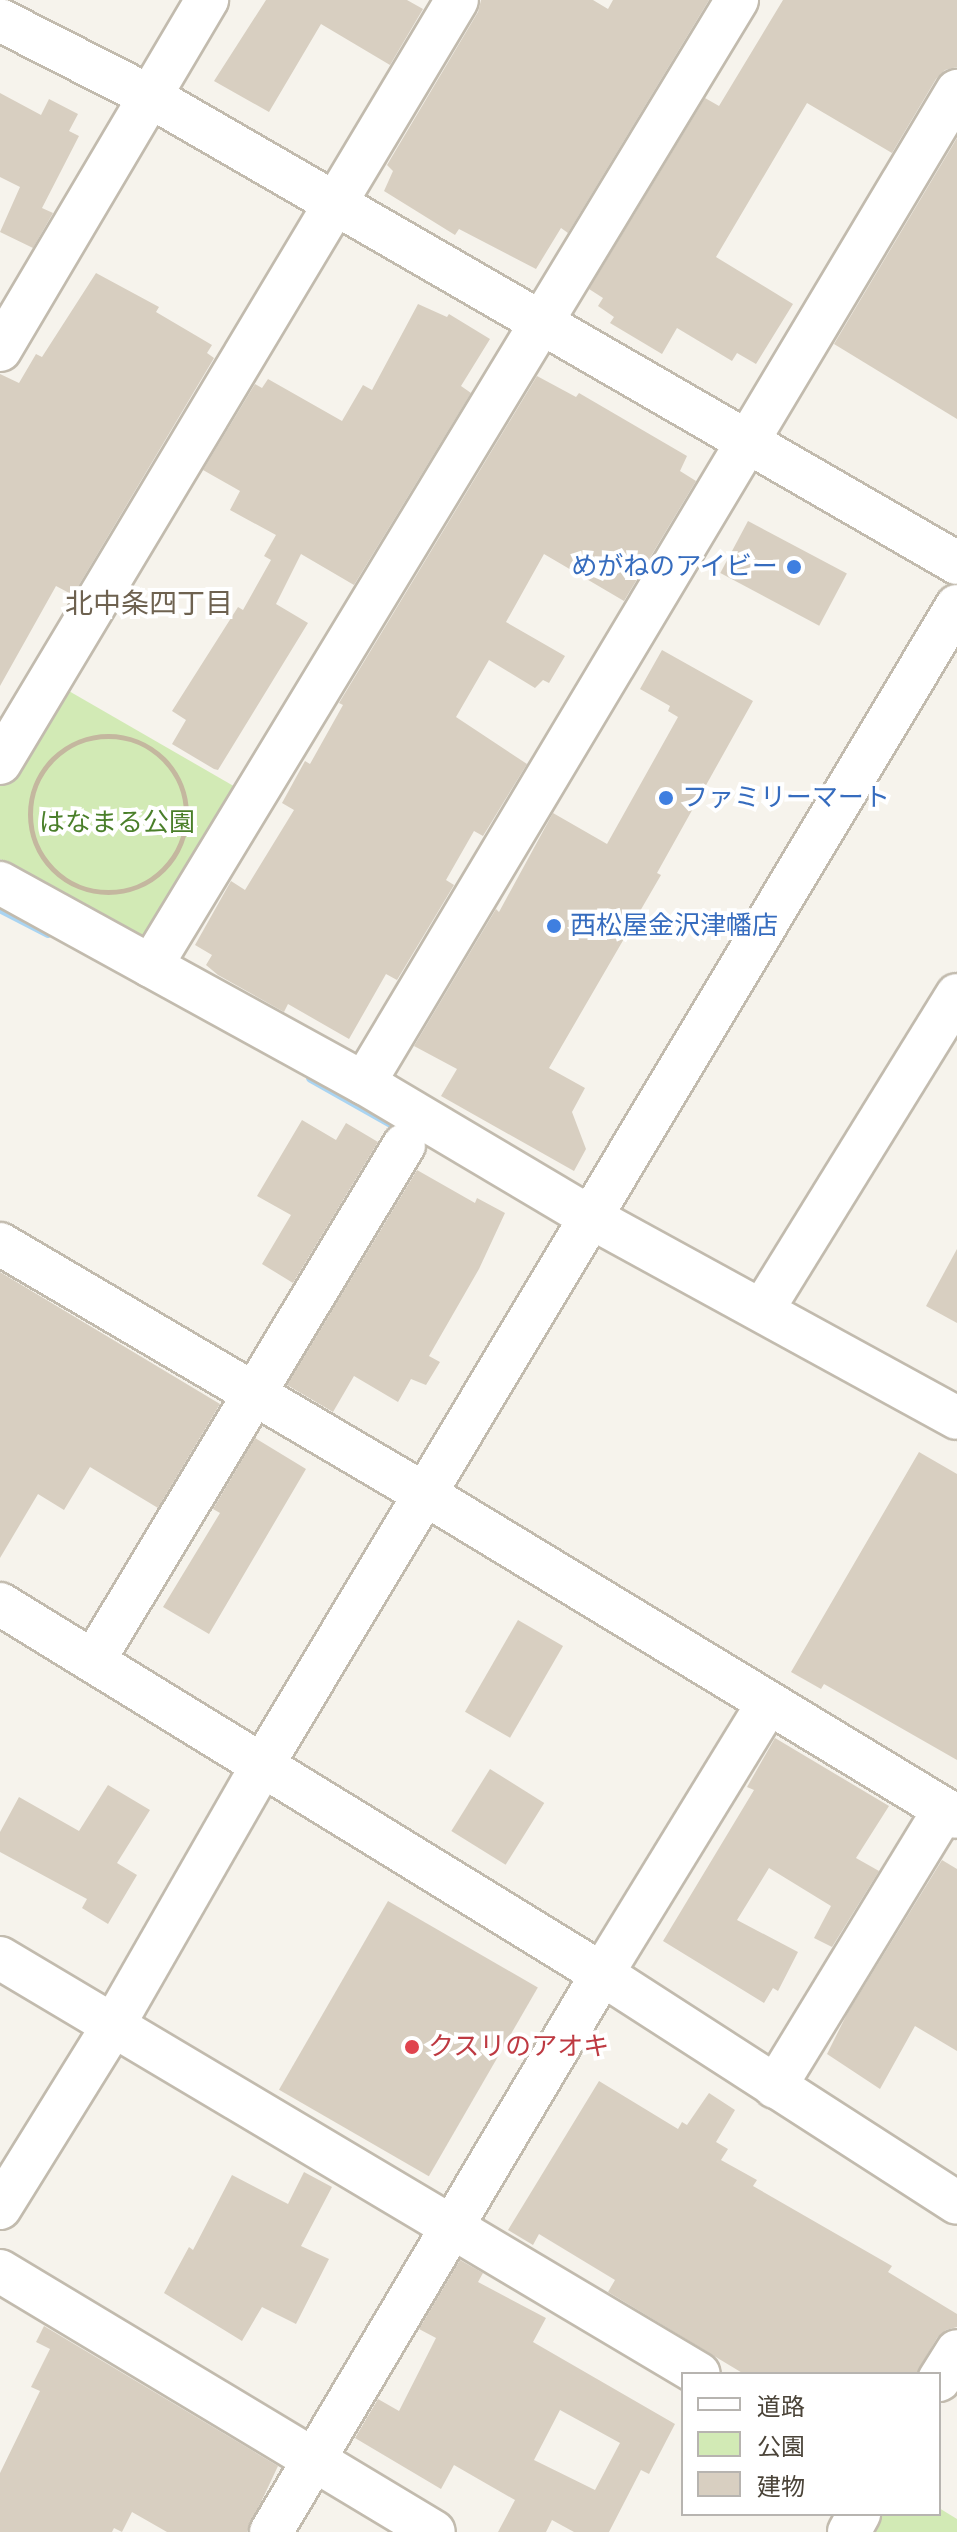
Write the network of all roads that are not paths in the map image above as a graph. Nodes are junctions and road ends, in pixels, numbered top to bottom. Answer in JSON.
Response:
{"nodes":[{"id":1,"x":207,"y":0,"type":"edge"},
{"id":2,"x":457,"y":0,"type":"edge"},
{"id":3,"x":737,"y":0,"type":"edge"},
{"id":4,"x":0,"y":20,"type":"edge"},
{"id":5,"x":957,"y":91,"type":"edge"},
{"id":6,"x":151,"y":97,"type":"junction"},
{"id":7,"x":336,"y":204,"type":"junction"},
{"id":8,"x":542,"y":323,"type":"junction"},
{"id":9,"x":0,"y":350,"type":"edge"},
{"id":10,"x":745,"y":441,"type":"junction"},
{"id":11,"x":957,"y":563,"type":"edge"},
{"id":12,"x":957,"y":606,"type":"edge"},
{"id":13,"x":0,"y":763,"type":"edge"},
{"id":14,"x":0,"y":883,"type":"edge"},
{"id":15,"x":151,"y":966,"type":"junction"},
{"id":16,"x":957,"y":995,"type":"edge"},
{"id":17,"x":364,"y":1083,"type":"junction"},
{"id":18,"x":404,"y":1145,"type":"dead end"},
{"id":19,"x":590,"y":1217,"type":"junction"},
{"id":20,"x":0,"y":1244,"type":"edge"},
{"id":21,"x":763,"y":1309,"type":"junction"},
{"id":22,"x":254,"y":1393,"type":"junction"},
{"id":23,"x":957,"y":1418,"type":"edge"},
{"id":24,"x":425,"y":1494,"type":"junction"},
{"id":25,"x":0,"y":1604,"type":"edge"},
{"id":26,"x":94,"y":1660,"type":"junction"},
{"id":27,"x":768,"y":1703,"type":"junction"},
{"id":28,"x":263,"y":1764,"type":"junction"},
{"id":29,"x":951,"y":1814,"type":"edge"},
{"id":30,"x":0,"y":1958,"type":"edge"},
{"id":31,"x":602,"y":1974,"type":"junction"},
{"id":32,"x":113,"y":2026,"type":"junction"},
{"id":33,"x":775,"y":2087,"type":"junction"},
{"id":34,"x":957,"y":2203,"type":"edge"},
{"id":35,"x":0,"y":2208,"type":"edge"},
{"id":36,"x":453,"y":2225,"type":"junction"},
{"id":37,"x":0,"y":2271,"type":"edge"},
{"id":38,"x":957,"y":2351,"type":"edge"},
{"id":39,"x":696,"y":2372,"type":"edge"},
{"id":40,"x":941,"y":2377,"type":"edge"},
{"id":41,"x":314,"y":2460,"type":"junction"},
{"id":42,"x":271,"y":2532,"type":"edge"},
{"id":43,"x":434,"y":2532,"type":"edge"}],
"edges":[{"from":1,"to":6,"type":"street"},
{"from":2,"to":7,"type":"street"},
{"from":3,"to":8,"type":"street"},
{"from":4,"to":6,"type":"street"},
{"from":5,"to":10,"type":"street"},
{"from":6,"to":7,"type":"street"},
{"from":6,"to":9,"type":"street"},
{"from":7,"to":8,"type":"street"},
{"from":7,"to":13,"type":"street"},
{"from":8,"to":10,"type":"street"},
{"from":8,"to":15,"type":"street"},
{"from":10,"to":11,"type":"street"},
{"from":10,"to":17,"type":"street"},
{"from":12,"to":19,"type":"street"},
{"from":14,"to":15,"type":"street"},
{"from":15,"to":17,"type":"street"},
{"from":16,"to":21,"type":"street"},
{"from":17,"to":19,"type":"street"},
{"from":18,"to":22,"type":"street"},
{"from":19,"to":21,"type":"street"},
{"from":19,"to":24,"type":"street"},
{"from":20,"to":22,"type":"street"},
{"from":21,"to":23,"type":"street"},
{"from":22,"to":24,"type":"street"},
{"from":22,"to":26,"type":"street"},
{"from":24,"to":27,"type":"street"},
{"from":24,"to":28,"type":"street"},
{"from":25,"to":26,"type":"street"},
{"from":26,"to":28,"type":"street"},
{"from":27,"to":29,"type":"street"},
{"from":27,"to":31,"type":"street"},
{"from":28,"to":31,"type":"street"},
{"from":28,"to":32,"type":"street"},
{"from":29,"to":33,"type":"street"},
{"from":30,"to":32,"type":"street"},
{"from":31,"to":33,"type":"street"},
{"from":31,"to":36,"type":"street"},
{"from":32,"to":35,"type":"street"},
{"from":32,"to":36,"type":"street"},
{"from":33,"to":34,"type":"street"},
{"from":36,"to":39,"type":"street"},
{"from":36,"to":41,"type":"street"},
{"from":37,"to":41,"type":"street"},
{"from":38,"to":40,"type":"street"},
{"from":41,"to":42,"type":"street"},
{"from":41,"to":43,"type":"street"}]}
